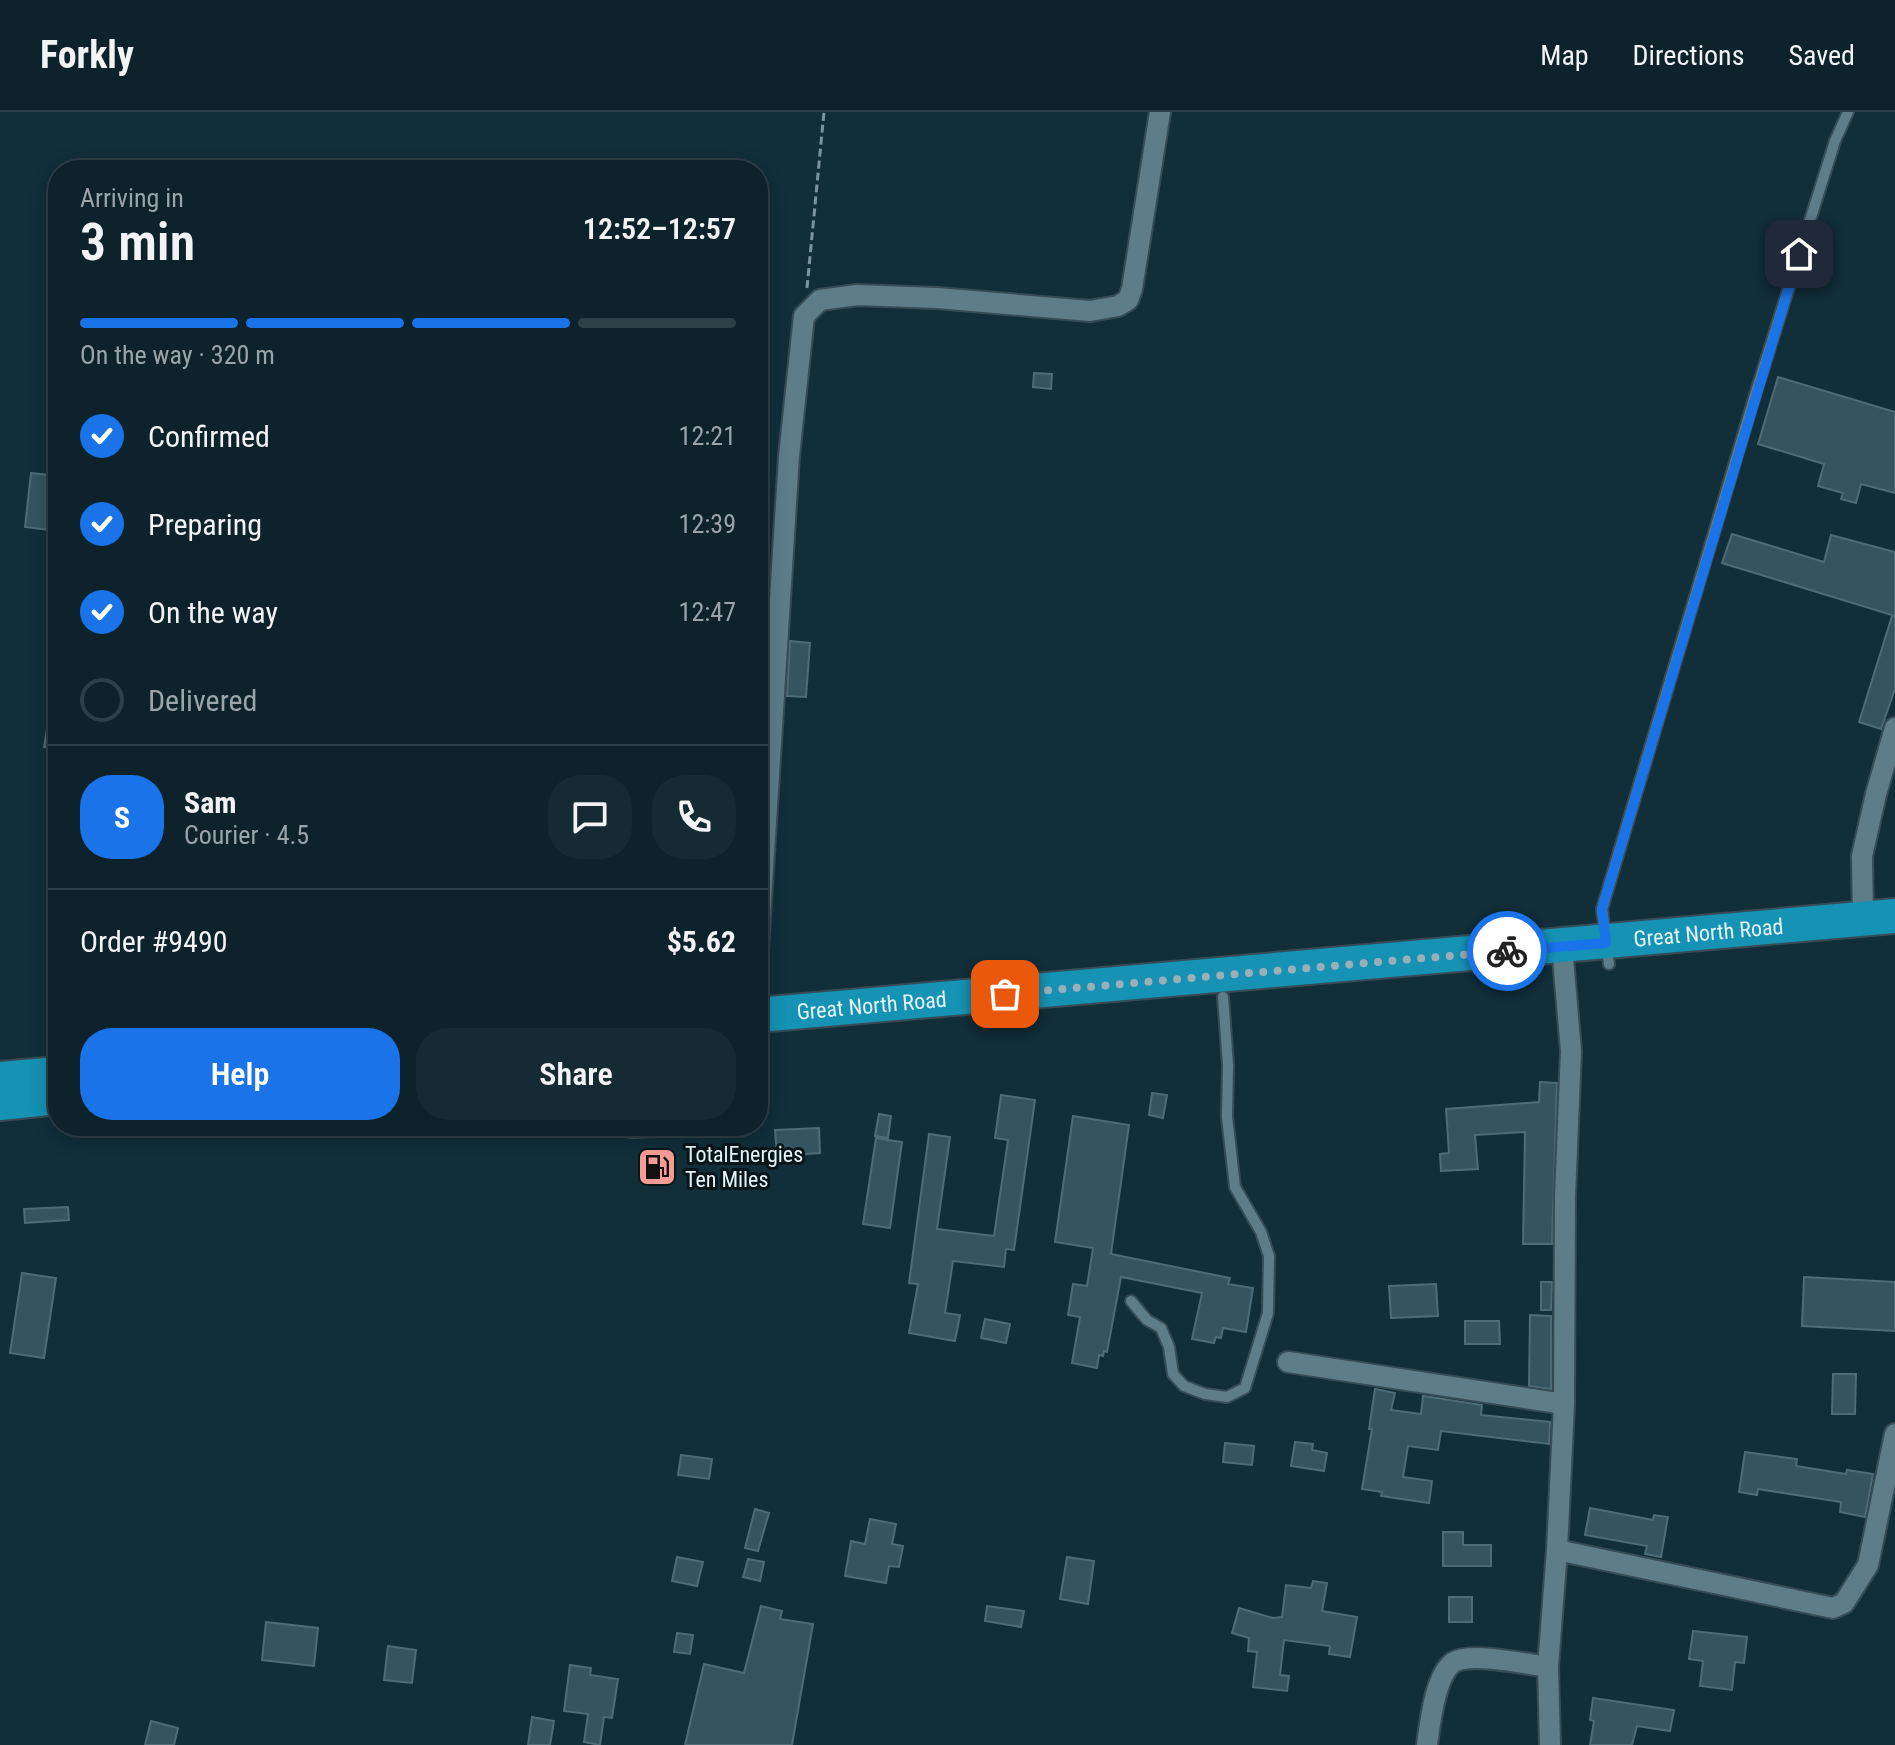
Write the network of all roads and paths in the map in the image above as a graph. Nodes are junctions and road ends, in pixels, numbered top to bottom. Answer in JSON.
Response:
{"nodes":[{"id":1,"x":824,"y":112,"type":"edge"},
{"id":2,"x":1160,"y":112,"type":"edge"},
{"id":3,"x":1848,"y":112,"type":"edge"},
{"id":4,"x":804,"y":316,"type":"junction"},
{"id":5,"x":1895,"y":728,"type":"edge"},
{"id":6,"x":768,"y":790,"type":"edge"},
{"id":7,"x":1879,"y":918,"type":"edge"},
{"id":8,"x":1895,"y":939,"type":"edge"},
{"id":9,"x":1608,"y":953,"type":"junction"},
{"id":10,"x":1563,"y":957,"type":"junction"},
{"id":11,"x":1223,"y":997,"type":"junction"},
{"id":12,"x":768,"y":1014,"type":"edge"},
{"id":13,"x":768,"y":1036,"type":"edge"},
{"id":14,"x":48,"y":1075,"type":"edge"},
{"id":15,"x":0,"y":1079,"type":"edge"},
{"id":16,"x":48,"y":1098,"type":"edge"},
{"id":17,"x":0,"y":1103,"type":"edge"},
{"id":18,"x":1131,"y":1301,"type":"dead end"},
{"id":19,"x":1288,"y":1362,"type":"dead end"},
{"id":20,"x":1564,"y":1404,"type":"junction"},
{"id":21,"x":1895,"y":1434,"type":"edge"},
{"id":22,"x":1557,"y":1550,"type":"junction"},
{"id":23,"x":1548,"y":1667,"type":"junction"},
{"id":24,"x":1427,"y":1745,"type":"edge"},
{"id":25,"x":1550,"y":1745,"type":"edge"}],
"edges":[{"from":1,"to":4,"type":"path"},
{"from":2,"to":4,"type":"street"},
{"from":3,"to":9,"type":"lane"},
{"from":4,"to":6,"type":"street"},
{"from":5,"to":7,"type":"street"},
{"from":7,"to":9,"type":"highway","name":"Great North Road"},
{"from":8,"to":9,"type":"highway","name":"Great North Road"},
{"from":9,"to":10,"type":"highway","name":"Great North Road"},
{"from":10,"to":11,"type":"highway","name":"Great North Road"},
{"from":10,"to":12,"type":"highway","name":"Great North Road"},
{"from":10,"to":20,"type":"street"},
{"from":11,"to":13,"type":"highway","name":"Great North Road"},
{"from":11,"to":18,"type":"lane"},
{"from":14,"to":15,"type":"highway"},
{"from":16,"to":17,"type":"highway"},
{"from":19,"to":20,"type":"street"},
{"from":20,"to":22,"type":"street"},
{"from":21,"to":22,"type":"street"},
{"from":22,"to":23,"type":"street"},
{"from":23,"to":24,"type":"street"},
{"from":23,"to":25,"type":"street"}]}
